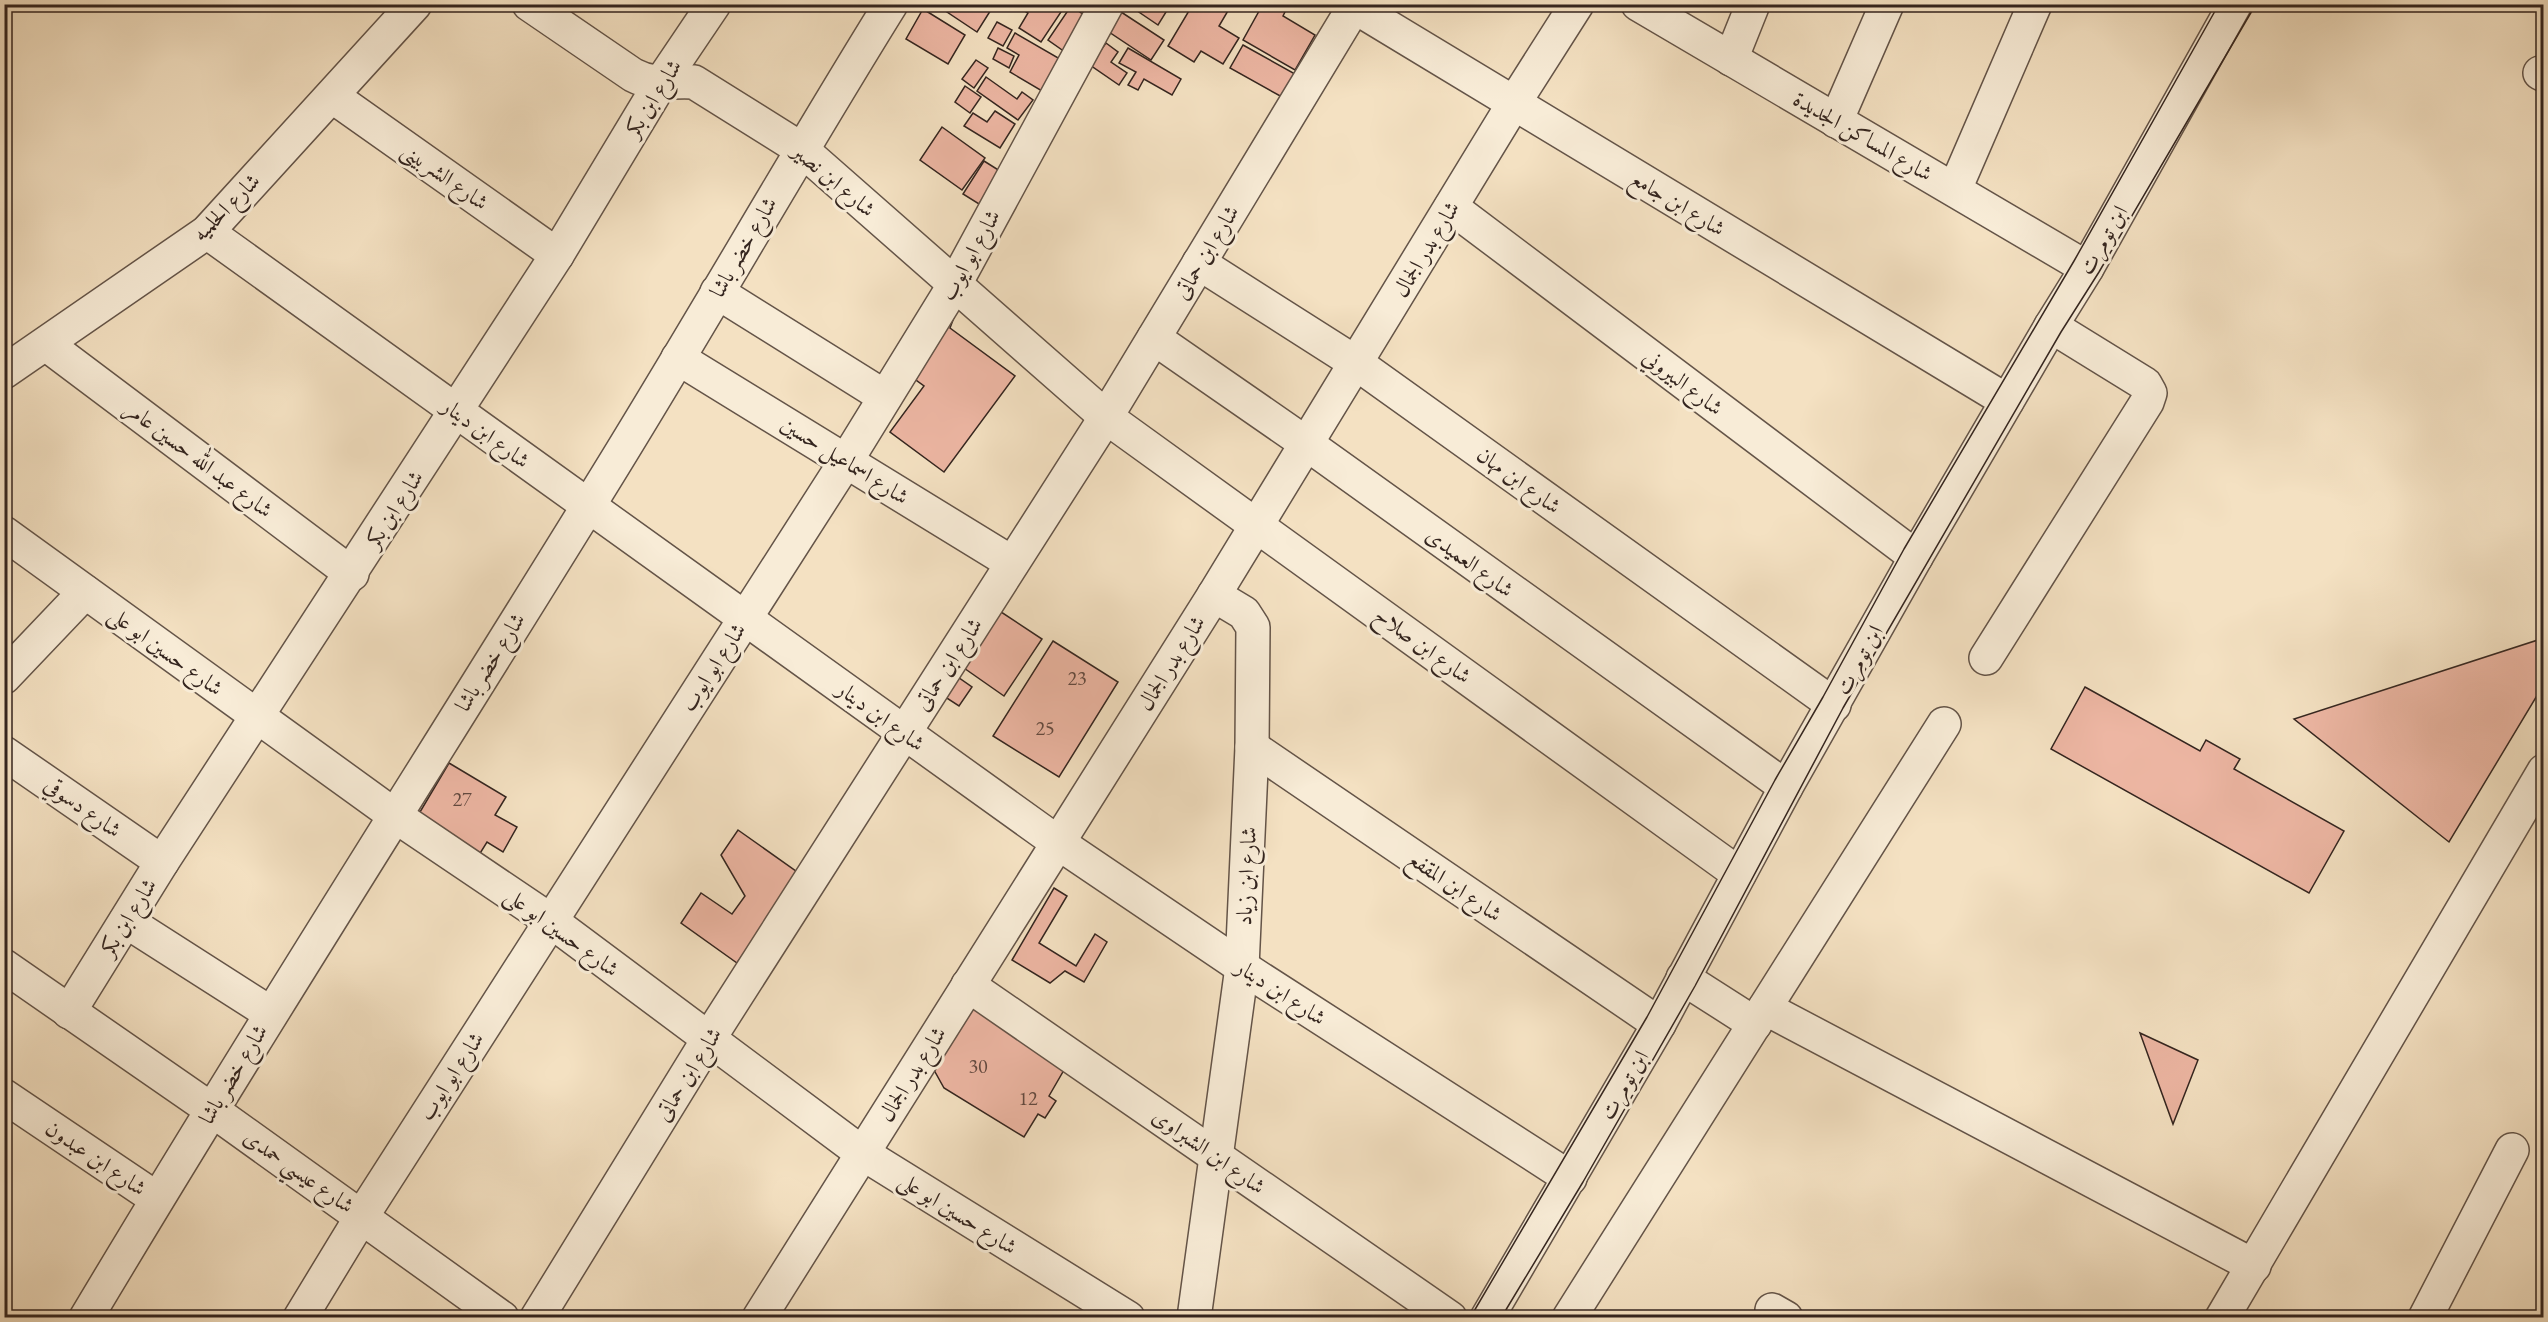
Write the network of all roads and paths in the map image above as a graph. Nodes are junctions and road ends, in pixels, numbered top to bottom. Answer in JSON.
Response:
{"nodes":[{"id":1,"x":414,"y":4,"type":"edge"},
{"id":2,"x":529,"y":4,"type":"edge"},
{"id":3,"x":714,"y":4,"type":"edge"},
{"id":4,"x":891,"y":4,"type":"edge"},
{"id":5,"x":1107,"y":4,"type":"edge"},
{"id":6,"x":1577,"y":4,"type":"edge"},
{"id":7,"x":1638,"y":4,"type":"edge"},
{"id":8,"x":1753,"y":4,"type":"edge"},
{"id":9,"x":1887,"y":4,"type":"edge"},
{"id":10,"x":2035,"y":4,"type":"edge"},
{"id":11,"x":2235,"y":4,"type":"edge"},
{"id":12,"x":1352,"y":6,"type":"edge"},
{"id":13,"x":1731,"y":59,"type":"junction"},
{"id":14,"x":660,"y":84,"type":"junction"},
{"id":15,"x":332,"y":96,"type":"junction"},
{"id":16,"x":1514,"y":104,"type":"junction"},
{"id":17,"x":1836,"y":121,"type":"junction"},
{"id":18,"x":801,"y":149,"type":"junction"},
{"id":19,"x":1955,"y":189,"type":"junction"},
{"id":20,"x":1451,"y":207,"type":"junction"},
{"id":21,"x":207,"y":232,"type":"junction"},
{"id":22,"x":557,"y":255,"type":"junction"},
{"id":23,"x":1199,"y":263,"type":"junction"},
{"id":24,"x":2087,"y":268,"type":"junction"},
{"id":25,"x":955,"y":284,"type":"junction"},
{"id":26,"x":717,"y":292,"type":"junction"},
{"id":27,"x":2051,"y":326,"type":"junction"},
{"id":28,"x":1154,"y":338,"type":"junction"},
{"id":29,"x":46,"y":344,"type":"junction"},
{"id":30,"x":678,"y":358,"type":"junction"},
{"id":31,"x":1356,"y":363,"type":"junction"},
{"id":32,"x":4,"y":372,"type":"edge"},
{"id":33,"x":885,"y":397,"type":"junction"},
{"id":34,"x":2007,"y":401,"type":"junction"},
{"id":35,"x":457,"y":412,"type":"junction"},
{"id":36,"x":1106,"y":417,"type":"junction"},
{"id":37,"x":1307,"y":444,"type":"junction"},
{"id":38,"x":846,"y":461,"type":"junction"},
{"id":39,"x":589,"y":506,"type":"junction"},
{"id":40,"x":1257,"y":526,"type":"junction"},
{"id":41,"x":4,"y":533,"type":"edge"},
{"id":42,"x":1916,"y":556,"type":"junction"},
{"id":43,"x":1012,"y":563,"type":"junction"},
{"id":44,"x":352,"y":574,"type":"junction"},
{"id":45,"x":85,"y":592,"type":"junction"},
{"id":46,"x":1214,"y":595,"type":"junction"},
{"id":47,"x":744,"y":618,"type":"junction"},
{"id":48,"x":1986,"y":658,"type":"dead end"},
{"id":49,"x":4,"y":677,"type":"edge"},
{"id":50,"x":1834,"y":705,"type":"junction"},
{"id":51,"x":258,"y":717,"type":"junction"},
{"id":52,"x":1944,"y":724,"type":"dead end"},
{"id":53,"x":904,"y":733,"type":"junction"},
{"id":54,"x":1252,"y":747,"type":"junction"},
{"id":55,"x":4,"y":753,"type":"edge"},
{"id":56,"x":2544,"y":771,"type":"edge"},
{"id":57,"x":1786,"y":787,"type":"junction"},
{"id":58,"x":394,"y":815,"type":"junction"},
{"id":59,"x":1057,"y":842,"type":"junction"},
{"id":60,"x":162,"y":862,"type":"junction"},
{"id":61,"x":1739,"y":874,"type":"junction"},
{"id":62,"x":126,"y":921,"type":"junction"},
{"id":63,"x":550,"y":921,"type":"junction"},
{"id":64,"x":4,"y":966,"type":"edge"},
{"id":65,"x":1242,"y":967,"type":"junction"},
{"id":66,"x":1683,"y":978,"type":"junction"},
{"id":67,"x":968,"y":985,"type":"junction"},
{"id":68,"x":69,"y":1012,"type":"junction"},
{"id":69,"x":270,"y":1012,"type":"junction"},
{"id":70,"x":1760,"y":1016,"type":"junction"},
{"id":71,"x":1659,"y":1024,"type":"junction"},
{"id":72,"x":708,"y":1040,"type":"junction"},
{"id":73,"x":4,"y":1096,"type":"edge"},
{"id":74,"x":212,"y":1110,"type":"junction"},
{"id":75,"x":2512,"y":1150,"type":"dead end"},
{"id":76,"x":862,"y":1153,"type":"junction"},
{"id":77,"x":1215,"y":1155,"type":"junction"},
{"id":78,"x":1570,"y":1178,"type":"junction"},
{"id":79,"x":157,"y":1199,"type":"junction"},
{"id":80,"x":362,"y":1216,"type":"junction"},
{"id":81,"x":2254,"y":1266,"type":"junction"},
{"id":82,"x":768,"y":1314,"type":"edge"},
{"id":83,"x":86,"y":1317,"type":"edge"},
{"id":84,"x":300,"y":1317,"type":"edge"},
{"id":85,"x":502,"y":1317,"type":"edge"},
{"id":86,"x":537,"y":1317,"type":"edge"},
{"id":87,"x":1128,"y":1317,"type":"edge"},
{"id":88,"x":1194,"y":1317,"type":"edge"},
{"id":89,"x":1450,"y":1317,"type":"edge"},
{"id":90,"x":1487,"y":1317,"type":"edge"},
{"id":91,"x":1569,"y":1317,"type":"edge"},
{"id":92,"x":2222,"y":1317,"type":"edge"},
{"id":93,"x":2425,"y":1317,"type":"edge"}],
"edges":[{"from":1,"to":15,"type":"street","name":"شارع الحلميه"},
{"from":2,"to":14,"type":"street","name":"شارع ابن نصير"},
{"from":3,"to":14,"type":"street","name":"شارع ابن بكر"},
{"from":4,"to":18,"type":"street","name":"شارع خضر باشا"},
{"from":5,"to":25,"type":"street","name":"شارع ابو ايوب"},
{"from":6,"to":16,"type":"street","name":"شارع بدر الجمال"},
{"from":7,"to":13,"type":"street","name":"شارع المساكن الجديدة"},
{"from":8,"to":13,"type":"street"},
{"from":9,"to":17,"type":"street"},
{"from":10,"to":19,"type":"street"},
{"from":11,"to":24,"type":"street","name":"ابن تومرت"},
{"from":12,"to":16,"type":"street","name":"شارع ابن جامع"},
{"from":12,"to":23,"type":"street","name":"شارع ابن حماتى"},
{"from":13,"to":17,"type":"street","name":"شارع المساكن الجديدة"},
{"from":14,"to":18,"type":"street","name":"شارع ابن نصير"},
{"from":14,"to":22,"type":"street","name":"شارع ابن بكر"},
{"from":15,"to":21,"type":"street","name":"شارع الحلميه"},
{"from":15,"to":22,"type":"street","name":"شارع الشربينى"},
{"from":16,"to":20,"type":"street","name":"شارع بدر الجمال"},
{"from":16,"to":34,"type":"street","name":"شارع ابن جامع"},
{"from":17,"to":19,"type":"street","name":"شارع المساكن الجديدة"},
{"from":18,"to":25,"type":"street","name":"شارع ابن نصير"},
{"from":18,"to":26,"type":"street","name":"شارع خضر باشا"},
{"from":19,"to":24,"type":"street","name":"شارع المساكن الجديدة"},
{"from":20,"to":31,"type":"street","name":"شارع بدر الجمال"},
{"from":20,"to":42,"type":"street","name":"شارع البيروني"},
{"from":21,"to":29,"type":"street","name":"شارع الحلميه"},
{"from":21,"to":35,"type":"street","name":"شارع ابن دينار"},
{"from":22,"to":35,"type":"street","name":"شارع ابن بكر"},
{"from":23,"to":28,"type":"street","name":"شارع ابن حماتى"},
{"from":23,"to":31,"type":"street","name":"شارع ابن مهان"},
{"from":24,"to":27,"type":"street","name":"ابن تومرت"},
{"from":25,"to":33,"type":"street","name":"شارع ابو ايوب"},
{"from":25,"to":36,"type":"street","name":"شارع ابن نصير"},
{"from":26,"to":30,"type":"street","name":"شارع خضر باشا"},
{"from":26,"to":33,"type":"street"},
{"from":27,"to":34,"type":"street","name":"ابن تومرت"},
{"from":27,"to":48,"type":"street"},
{"from":28,"to":36,"type":"street","name":"شارع ابن حماتى"},
{"from":28,"to":37,"type":"street","name":"شارع العميدى"},
{"from":29,"to":32,"type":"street","name":"شارع الحلميه"},
{"from":29,"to":44,"type":"street","name":"شارع عبد الله حسين عامر"},
{"from":30,"to":38,"type":"street","name":"شارع اسماعيل حسين"},
{"from":30,"to":39,"type":"street","name":"شارع خضر باشا"},
{"from":31,"to":37,"type":"street","name":"شارع بدر الجمال"},
{"from":31,"to":50,"type":"street","name":"شارع ابن مهان"},
{"from":33,"to":38,"type":"street","name":"شارع ابو ايوب"},
{"from":34,"to":42,"type":"street","name":"ابن تومرت"},
{"from":35,"to":39,"type":"street","name":"شارع ابن دينار"},
{"from":35,"to":44,"type":"street","name":"شارع ابن بكر"},
{"from":36,"to":40,"type":"street","name":"شارع ابن صلاح"},
{"from":36,"to":43,"type":"street","name":"شارع ابن حماتى"},
{"from":37,"to":40,"type":"street","name":"شارع بدر الجمال"},
{"from":37,"to":57,"type":"street","name":"شارع العميدى"},
{"from":38,"to":43,"type":"street","name":"شارع اسماعيل حسين"},
{"from":38,"to":47,"type":"street","name":"شارع ابو ايوب"},
{"from":39,"to":47,"type":"street","name":"شارع ابن دينار"},
{"from":39,"to":58,"type":"street","name":"شارع خضر باشا"},
{"from":40,"to":46,"type":"street","name":"شارع بدر الجمال"},
{"from":40,"to":61,"type":"street","name":"شارع ابن صلاح"},
{"from":41,"to":45,"type":"street","name":"شارع حسين ابو على"},
{"from":42,"to":50,"type":"street","name":"ابن تومرت"},
{"from":43,"to":53,"type":"street","name":"شارع ابن حماتى"},
{"from":44,"to":51,"type":"street","name":"شارع ابن بكر"},
{"from":45,"to":49,"type":"street"},
{"from":45,"to":51,"type":"street","name":"شارع حسين ابو على"},
{"from":46,"to":54,"type":"street","name":"شارع ابن زياد"},
{"from":46,"to":59,"type":"street","name":"شارع بدر الجمال"},
{"from":47,"to":53,"type":"street","name":"شارع ابن دينار"},
{"from":47,"to":63,"type":"street","name":"شارع ابو ايوب"},
{"from":50,"to":57,"type":"street","name":"ابن تومرت"},
{"from":51,"to":58,"type":"street","name":"شارع حسين ابو على"},
{"from":51,"to":60,"type":"street","name":"شارع ابن بكر"},
{"from":52,"to":70,"type":"street"},
{"from":53,"to":59,"type":"street","name":"شارع ابن دينار"},
{"from":53,"to":72,"type":"street","name":"شارع ابن حماتى"},
{"from":54,"to":65,"type":"street","name":"شارع ابن زياد"},
{"from":54,"to":71,"type":"street","name":"شارع ابن المقفع"},
{"from":55,"to":60,"type":"street","name":"شارع دسوقي"},
{"from":56,"to":81,"type":"street"},
{"from":57,"to":61,"type":"street","name":"ابن تومرت"},
{"from":58,"to":63,"type":"street","name":"شارع حسين ابو على"},
{"from":58,"to":69,"type":"street","name":"شارع خضر باشا"},
{"from":59,"to":65,"type":"street","name":"شارع ابن دينار"},
{"from":59,"to":67,"type":"street","name":"شارع بدر الجمال"},
{"from":60,"to":62,"type":"street","name":"شارع ابن بكر"},
{"from":61,"to":66,"type":"street","name":"ابن تومرت"},
{"from":62,"to":68,"type":"street","name":"شارع ابن بكر"},
{"from":62,"to":69,"type":"street"},
{"from":63,"to":72,"type":"street","name":"شارع حسين ابو على"},
{"from":63,"to":80,"type":"street","name":"شارع ابو ايوب"},
{"from":64,"to":68,"type":"street","name":"شارع عيسي حمدى"},
{"from":65,"to":77,"type":"street","name":"شارع ابن زياد"},
{"from":65,"to":78,"type":"street","name":"شارع ابن دينار"},
{"from":66,"to":70,"type":"street"},
{"from":66,"to":71,"type":"street","name":"ابن تومرت"},
{"from":67,"to":76,"type":"street","name":"شارع بدر الجمال"},
{"from":67,"to":77,"type":"street","name":"شارع ابن الشبراوى"},
{"from":68,"to":74,"type":"street","name":"شارع عيسي حمدى"},
{"from":69,"to":74,"type":"street","name":"شارع خضر باشا"},
{"from":70,"to":81,"type":"street"},
{"from":70,"to":91,"type":"street"},
{"from":71,"to":78,"type":"street","name":"ابن تومرت"},
{"from":72,"to":76,"type":"street","name":"شارع حسين ابو على"},
{"from":72,"to":86,"type":"street","name":"شارع ابن حماتى"},
{"from":73,"to":79,"type":"street","name":"شارع ابن عبدون"},
{"from":74,"to":79,"type":"street","name":"شارع خضر باشا"},
{"from":74,"to":80,"type":"street","name":"شارع عيسي حمدى"},
{"from":75,"to":93,"type":"street"},
{"from":76,"to":82,"type":"street","name":"شارع بدر الجمال"},
{"from":76,"to":87,"type":"street","name":"شارع حسين ابو على"},
{"from":77,"to":88,"type":"street","name":"شارع ابن زياد"},
{"from":77,"to":89,"type":"street","name":"شارع ابن الشبراوى"},
{"from":78,"to":90,"type":"street","name":"ابن تومرت"},
{"from":79,"to":83,"type":"street","name":"شارع خضر باشا"},
{"from":80,"to":84,"type":"street","name":"شارع ابو ايوب"},
{"from":80,"to":85,"type":"street","name":"شارع عيسي حمدى"},
{"from":81,"to":92,"type":"street"}]}
